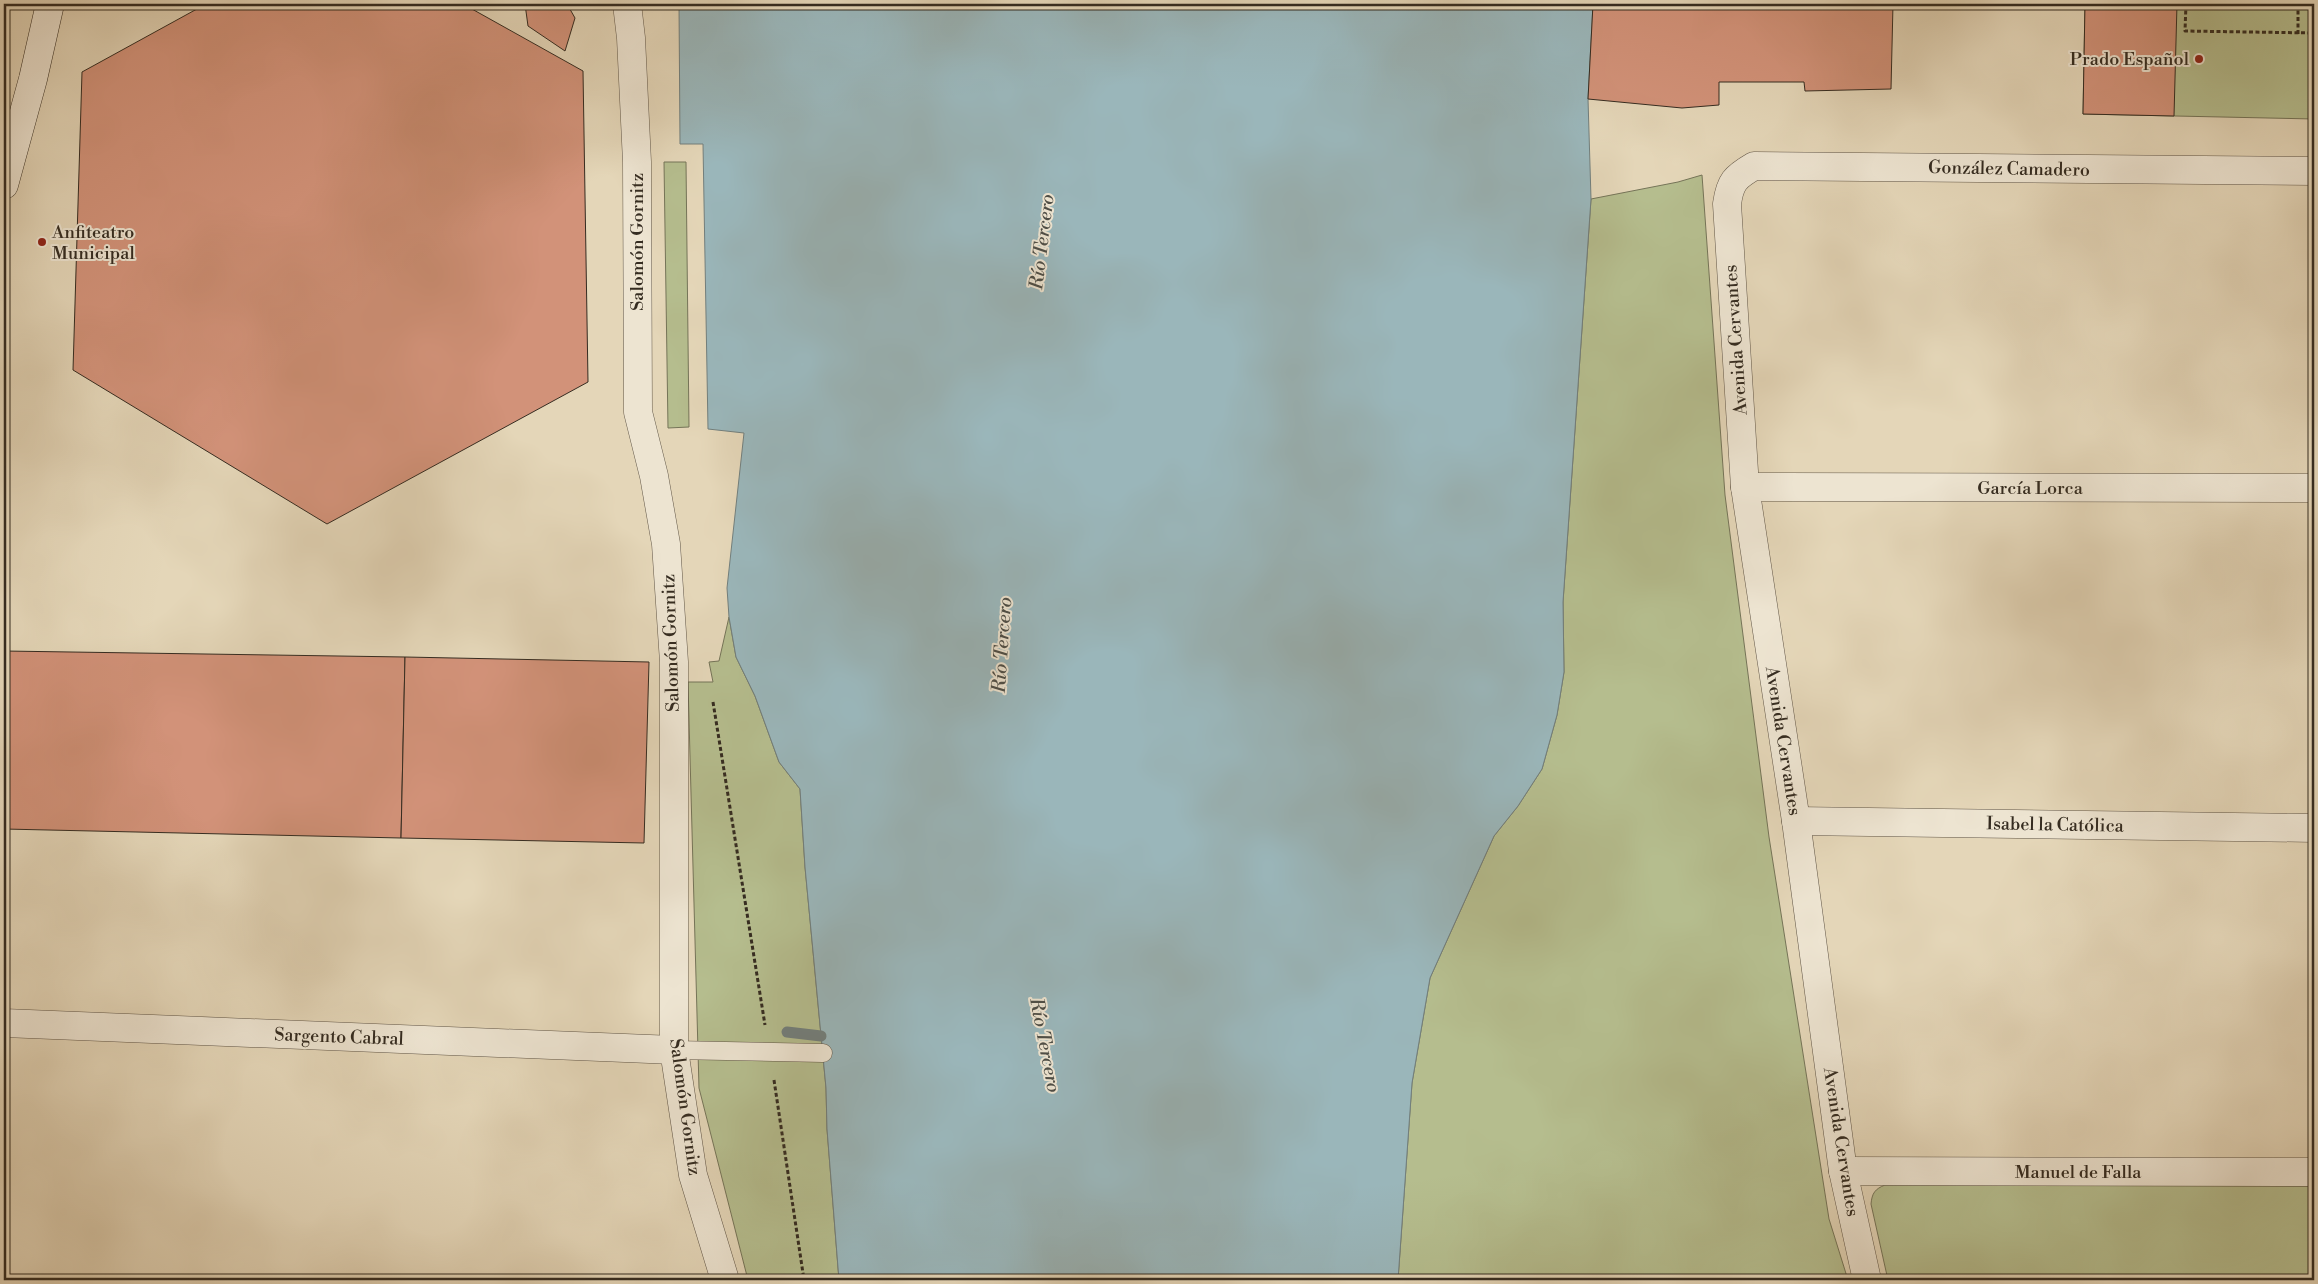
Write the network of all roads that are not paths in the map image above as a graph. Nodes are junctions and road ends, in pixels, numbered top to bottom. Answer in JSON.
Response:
{"nodes":[{"id":1,"x":50,"y":4,"type":"edge"},
{"id":2,"x":65,"y":4,"type":"edge"},
{"id":3,"x":627,"y":4,"type":"edge"},
{"id":4,"x":33,"y":79,"type":"junction"},
{"id":5,"x":2314,"y":172,"type":"edge"},
{"id":6,"x":4,"y":185,"type":"edge"},
{"id":7,"x":1727,"y":204,"type":"joint"},
{"id":8,"x":1745,"y":487,"type":"junction"},
{"id":9,"x":2314,"y":488,"type":"edge"},
{"id":10,"x":1796,"y":821,"type":"junction"},
{"id":11,"x":2314,"y":828,"type":"edge"},
{"id":12,"x":4,"y":1023,"type":"edge"},
{"id":13,"x":674,"y":1050,"type":"junction"},
{"id":14,"x":823,"y":1053,"type":"dead end"},
{"id":15,"x":1843,"y":1171,"type":"junction"},
{"id":16,"x":2314,"y":1172,"type":"edge"},
{"id":17,"x":1866,"y":1278,"type":"edge"},
{"id":18,"x":725,"y":1280,"type":"edge"}],
"edges":[{"from":1,"to":4,"type":"street"},
{"from":2,"to":4,"type":"street"},
{"from":3,"to":13,"type":"street","name":"Salomón Gornitz"},
{"from":4,"to":6,"type":"street"},
{"from":5,"to":7,"type":"street","name":"González Camadero"},
{"from":7,"to":8,"type":"street","name":"Avenida Cervantes"},
{"from":8,"to":9,"type":"street","name":"García Lorca"},
{"from":8,"to":10,"type":"street","name":"Avenida Cervantes"},
{"from":10,"to":11,"type":"street","name":"Isabel la Católica"},
{"from":10,"to":15,"type":"street","name":"Avenida Cervantes"},
{"from":12,"to":13,"type":"street","name":"Sargento Cabral"},
{"from":13,"to":14,"type":"lane"},
{"from":13,"to":18,"type":"street","name":"Salomón Gornitz"},
{"from":15,"to":16,"type":"street","name":"Manuel de Falla"},
{"from":15,"to":17,"type":"street","name":"Avenida Cervantes"}]}
